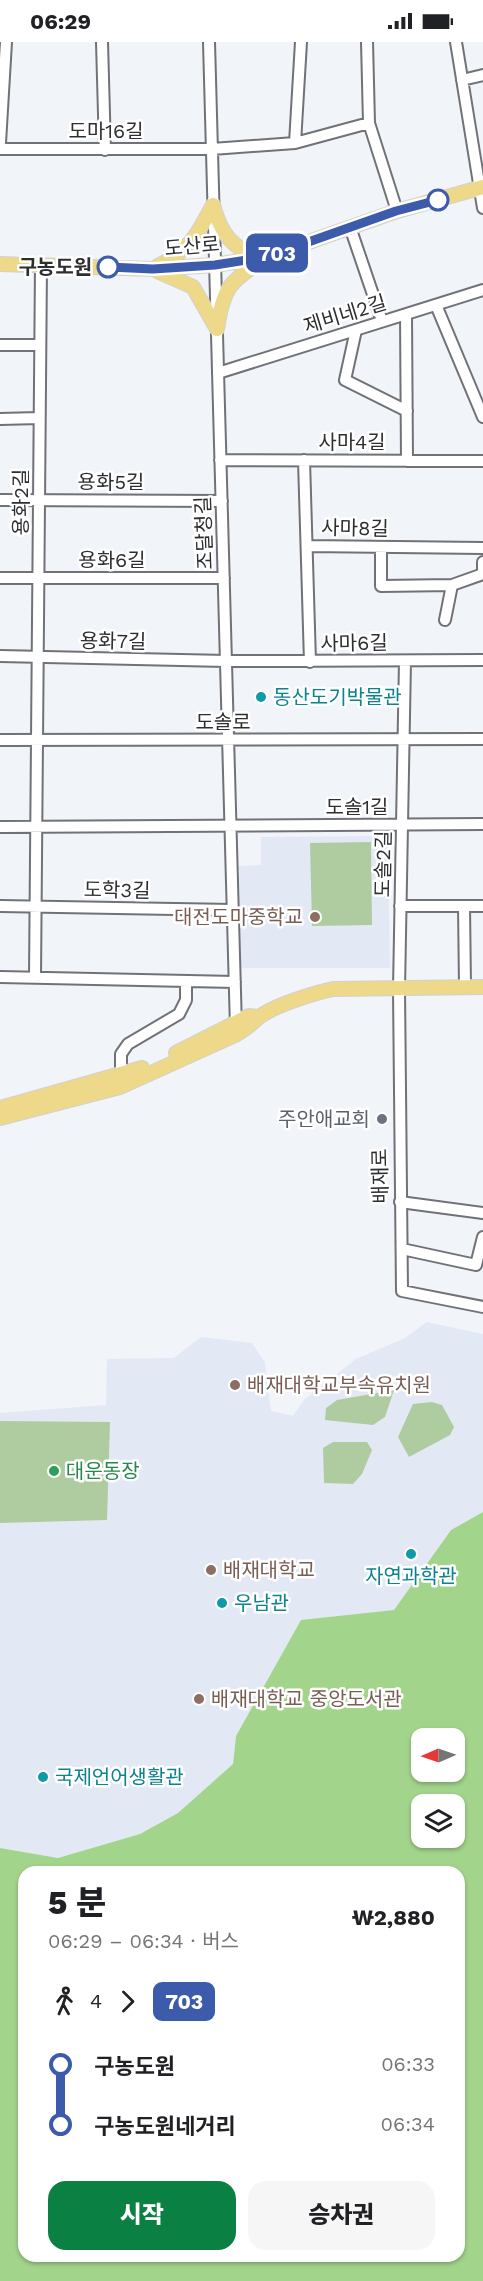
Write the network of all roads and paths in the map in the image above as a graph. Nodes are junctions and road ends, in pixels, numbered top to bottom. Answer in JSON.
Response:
{"nodes":[{"id":1,"x":6,"y":42,"type":"edge"},
{"id":2,"x":102,"y":42,"type":"edge"},
{"id":3,"x":209,"y":42,"type":"edge"},
{"id":4,"x":301,"y":42,"type":"edge"},
{"id":5,"x":367,"y":42,"type":"edge"},
{"id":6,"x":456,"y":42,"type":"edge"},
{"id":7,"x":483,"y":75,"type":"edge"},
{"id":8,"x":462,"y":80,"type":"junction"},
{"id":9,"x":369,"y":123,"type":"junction"},
{"id":10,"x":0,"y":143,"type":"edge"},
{"id":11,"x":295,"y":143,"type":"junction"},
{"id":12,"x":212,"y":148,"type":"junction"},
{"id":13,"x":0,"y":149,"type":"edge"},
{"id":14,"x":105,"y":150,"type":"junction"},
{"id":15,"x":481,"y":188,"type":"edge"},
{"id":16,"x":213,"y":205,"type":"junction"},
{"id":17,"x":483,"y":208,"type":"edge"},
{"id":18,"x":396,"y":211,"type":"junction"},
{"id":19,"x":350,"y":227,"type":"junction"},
{"id":20,"x":266,"y":257,"type":"junction"},
{"id":21,"x":0,"y":264,"type":"edge"},
{"id":22,"x":41,"y":265,"type":"junction"},
{"id":23,"x":215,"y":265,"type":"junction"},
{"id":24,"x":153,"y":269,"type":"junction"},
{"id":25,"x":483,"y":290,"type":"edge"},
{"id":26,"x":436,"y":305,"type":"junction"},
{"id":27,"x":406,"y":314,"type":"junction"},
{"id":28,"x":382,"y":321,"type":"junction"},
{"id":29,"x":217,"y":329,"type":"junction"},
{"id":30,"x":356,"y":330,"type":"junction"},
{"id":31,"x":0,"y":345,"type":"edge"},
{"id":32,"x":40,"y":345,"type":"junction"},
{"id":33,"x":218,"y":373,"type":"junction"},
{"id":34,"x":407,"y":411,"type":"junction"},
{"id":35,"x":483,"y":417,"type":"edge"},
{"id":36,"x":39,"y":418,"type":"junction"},
{"id":37,"x":0,"y":419,"type":"edge"},
{"id":38,"x":220,"y":460,"type":"junction"},
{"id":39,"x":304,"y":460,"type":"junction"},
{"id":40,"x":407,"y":461,"type":"junction"},
{"id":41,"x":483,"y":461,"type":"edge"},
{"id":42,"x":0,"y":500,"type":"edge"},
{"id":43,"x":39,"y":500,"type":"junction"},
{"id":44,"x":222,"y":501,"type":"junction"},
{"id":45,"x":307,"y":546,"type":"junction"},
{"id":46,"x":381,"y":547,"type":"junction"},
{"id":47,"x":483,"y":548,"type":"edge"},
{"id":48,"x":483,"y":562,"type":"edge"},
{"id":49,"x":0,"y":578,"type":"edge"},
{"id":50,"x":38,"y":578,"type":"junction"},
{"id":51,"x":224,"y":578,"type":"junction"},
{"id":52,"x":452,"y":585,"type":"junction"},
{"id":53,"x":445,"y":620,"type":"dead end"},
{"id":54,"x":0,"y":656,"type":"edge"},
{"id":55,"x":37,"y":657,"type":"junction"},
{"id":56,"x":483,"y":660,"type":"edge"},
{"id":57,"x":226,"y":661,"type":"junction"},
{"id":58,"x":405,"y":661,"type":"junction"},
{"id":59,"x":310,"y":662,"type":"junction"},
{"id":60,"x":483,"y":739,"type":"edge"},
{"id":61,"x":0,"y":740,"type":"edge"},
{"id":62,"x":37,"y":740,"type":"junction"},
{"id":63,"x":228,"y":740,"type":"junction"},
{"id":64,"x":403,"y":740,"type":"junction"},
{"id":65,"x":402,"y":824,"type":"junction"},
{"id":66,"x":483,"y":824,"type":"edge"},
{"id":67,"x":231,"y":825,"type":"junction"},
{"id":68,"x":0,"y":827,"type":"edge"},
{"id":69,"x":36,"y":827,"type":"junction"},
{"id":70,"x":0,"y":906,"type":"edge"},
{"id":71,"x":400,"y":906,"type":"junction"},
{"id":72,"x":464,"y":906,"type":"junction"},
{"id":73,"x":483,"y":906,"type":"edge"},
{"id":74,"x":35,"y":907,"type":"junction"},
{"id":75,"x":233,"y":910,"type":"junction"},
{"id":76,"x":0,"y":977,"type":"edge"},
{"id":77,"x":35,"y":977,"type":"junction"},
{"id":78,"x":186,"y":981,"type":"junction"},
{"id":79,"x":235,"y":982,"type":"junction"},
{"id":80,"x":465,"y":987,"type":"junction"},
{"id":81,"x":483,"y":987,"type":"edge"},
{"id":82,"x":399,"y":989,"type":"junction"},
{"id":83,"x":236,"y":1029,"type":"junction"},
{"id":84,"x":121,"y":1076,"type":"junction"},
{"id":85,"x":82,"y":1092,"type":"junction"},
{"id":86,"x":0,"y":1108,"type":"edge"},
{"id":87,"x":0,"y":1118,"type":"edge"},
{"id":88,"x":400,"y":1202,"type":"junction"},
{"id":89,"x":483,"y":1213,"type":"edge"},
{"id":90,"x":483,"y":1237,"type":"edge"},
{"id":91,"x":402,"y":1249,"type":"junction"},
{"id":92,"x":483,"y":1307,"type":"edge"}],
"edges":[{"from":1,"to":10,"type":"street"},
{"from":2,"to":14,"type":"street"},
{"from":3,"to":12,"type":"street","name":"조달청길"},
{"from":4,"to":11,"type":"street"},
{"from":5,"to":9,"type":"street"},
{"from":6,"to":8,"type":"street"},
{"from":7,"to":8,"type":"street"},
{"from":8,"to":15,"type":"street"},
{"from":9,"to":11,"type":"street","name":"도마16길"},
{"from":9,"to":18,"type":"street"},
{"from":11,"to":12,"type":"street","name":"도마16길"},
{"from":12,"to":14,"type":"street","name":"도마16길"},
{"from":12,"to":16,"type":"street","name":"조달청길"},
{"from":13,"to":14,"type":"street","name":"도마16길"},
{"from":15,"to":17,"type":"street"},
{"from":15,"to":18,"type":"main road","name":"도산로"},
{"from":16,"to":20,"type":"main road"},
{"from":16,"to":23,"type":"street","name":"조달청길"},
{"from":16,"to":24,"type":"main road"},
{"from":18,"to":19,"type":"main road","name":"도산로"},
{"from":19,"to":20,"type":"main road","name":"도산로"},
{"from":19,"to":28,"type":"street"},
{"from":20,"to":23,"type":"main road","name":"도산로"},
{"from":20,"to":29,"type":"main road"},
{"from":21,"to":22,"type":"main road","name":"도산로"},
{"from":22,"to":24,"type":"main road","name":"도산로"},
{"from":22,"to":32,"type":"street","name":"용화2길"},
{"from":23,"to":24,"type":"main road","name":"도산로"},
{"from":23,"to":29,"type":"street","name":"조달청길"},
{"from":24,"to":29,"type":"main road"},
{"from":25,"to":26,"type":"street","name":"제비네2길"},
{"from":26,"to":27,"type":"street","name":"제비네2길"},
{"from":26,"to":35,"type":"street"},
{"from":27,"to":28,"type":"street","name":"제비네2길"},
{"from":27,"to":34,"type":"street"},
{"from":28,"to":30,"type":"street","name":"제비네2길"},
{"from":29,"to":33,"type":"street","name":"조달청길"},
{"from":30,"to":33,"type":"street","name":"제비네2길"},
{"from":30,"to":34,"type":"street"},
{"from":31,"to":32,"type":"street"},
{"from":32,"to":36,"type":"street","name":"용화2길"},
{"from":33,"to":38,"type":"street","name":"조달청길"},
{"from":34,"to":40,"type":"street"},
{"from":36,"to":37,"type":"street"},
{"from":36,"to":43,"type":"street","name":"용화2길"},
{"from":38,"to":39,"type":"street","name":"사마4길"},
{"from":38,"to":44,"type":"street","name":"조달청길"},
{"from":39,"to":40,"type":"street","name":"사마4길"},
{"from":39,"to":45,"type":"street"},
{"from":40,"to":41,"type":"street","name":"사마4길"},
{"from":42,"to":43,"type":"street","name":"용화5길"},
{"from":43,"to":44,"type":"street","name":"용화5길"},
{"from":43,"to":50,"type":"street","name":"용화2길"},
{"from":44,"to":51,"type":"street","name":"조달청길"},
{"from":45,"to":46,"type":"street","name":"사마8길"},
{"from":45,"to":59,"type":"street","name":"사마8길"},
{"from":46,"to":47,"type":"street","name":"사마8길"},
{"from":46,"to":52,"type":"street"},
{"from":48,"to":52,"type":"street"},
{"from":49,"to":50,"type":"street","name":"용화6길"},
{"from":50,"to":51,"type":"street","name":"용화6길"},
{"from":50,"to":55,"type":"street","name":"용화2길"},
{"from":51,"to":57,"type":"street","name":"조달청길"},
{"from":52,"to":53,"type":"street"},
{"from":54,"to":55,"type":"street","name":"용화7길"},
{"from":55,"to":57,"type":"street","name":"용화7길"},
{"from":55,"to":62,"type":"street","name":"용화2길"},
{"from":56,"to":58,"type":"street","name":"사마6길"},
{"from":57,"to":59,"type":"street","name":"사마6길"},
{"from":57,"to":63,"type":"street","name":"조달청길"},
{"from":58,"to":59,"type":"street","name":"사마6길"},
{"from":58,"to":64,"type":"street","name":"도솔2길"},
{"from":60,"to":64,"type":"street","name":"도솔로"},
{"from":61,"to":62,"type":"street","name":"도솔로"},
{"from":62,"to":63,"type":"street","name":"도솔로"},
{"from":62,"to":69,"type":"street","name":"용화2길"},
{"from":63,"to":64,"type":"street","name":"도솔로"},
{"from":63,"to":67,"type":"street","name":"조달청길"},
{"from":64,"to":65,"type":"street","name":"도솔2길"},
{"from":65,"to":66,"type":"street","name":"도솔1길"},
{"from":65,"to":67,"type":"street","name":"도솔1길"},
{"from":65,"to":71,"type":"street","name":"도솔2길"},
{"from":67,"to":69,"type":"street","name":"도솔1길"},
{"from":67,"to":75,"type":"street","name":"조달청길"},
{"from":68,"to":69,"type":"street","name":"도솔1길"},
{"from":69,"to":74,"type":"street","name":"용화2길"},
{"from":70,"to":74,"type":"street","name":"도학3길"},
{"from":71,"to":72,"type":"street"},
{"from":71,"to":82,"type":"street","name":"도솔2길"},
{"from":72,"to":73,"type":"street"},
{"from":72,"to":80,"type":"street"},
{"from":74,"to":75,"type":"street","name":"도학3길"},
{"from":74,"to":77,"type":"street","name":"용화2길"},
{"from":75,"to":79,"type":"street","name":"조달청길"},
{"from":76,"to":77,"type":"street"},
{"from":77,"to":78,"type":"street"},
{"from":78,"to":79,"type":"street"},
{"from":78,"to":84,"type":"street"},
{"from":79,"to":83,"type":"street","name":"조달청길"},
{"from":80,"to":81,"type":"main road"},
{"from":80,"to":82,"type":"main road"},
{"from":82,"to":83,"type":"main road"},
{"from":82,"to":88,"type":"street","name":"배재로"},
{"from":83,"to":84,"type":"main road"},
{"from":83,"to":85,"type":"main road"},
{"from":84,"to":85,"type":"main road"},
{"from":85,"to":86,"type":"main road"},
{"from":85,"to":87,"type":"main road"},
{"from":88,"to":89,"type":"street"},
{"from":88,"to":91,"type":"street","name":"배재로"},
{"from":90,"to":91,"type":"street"},
{"from":91,"to":92,"type":"street","name":"배재로"}]}
